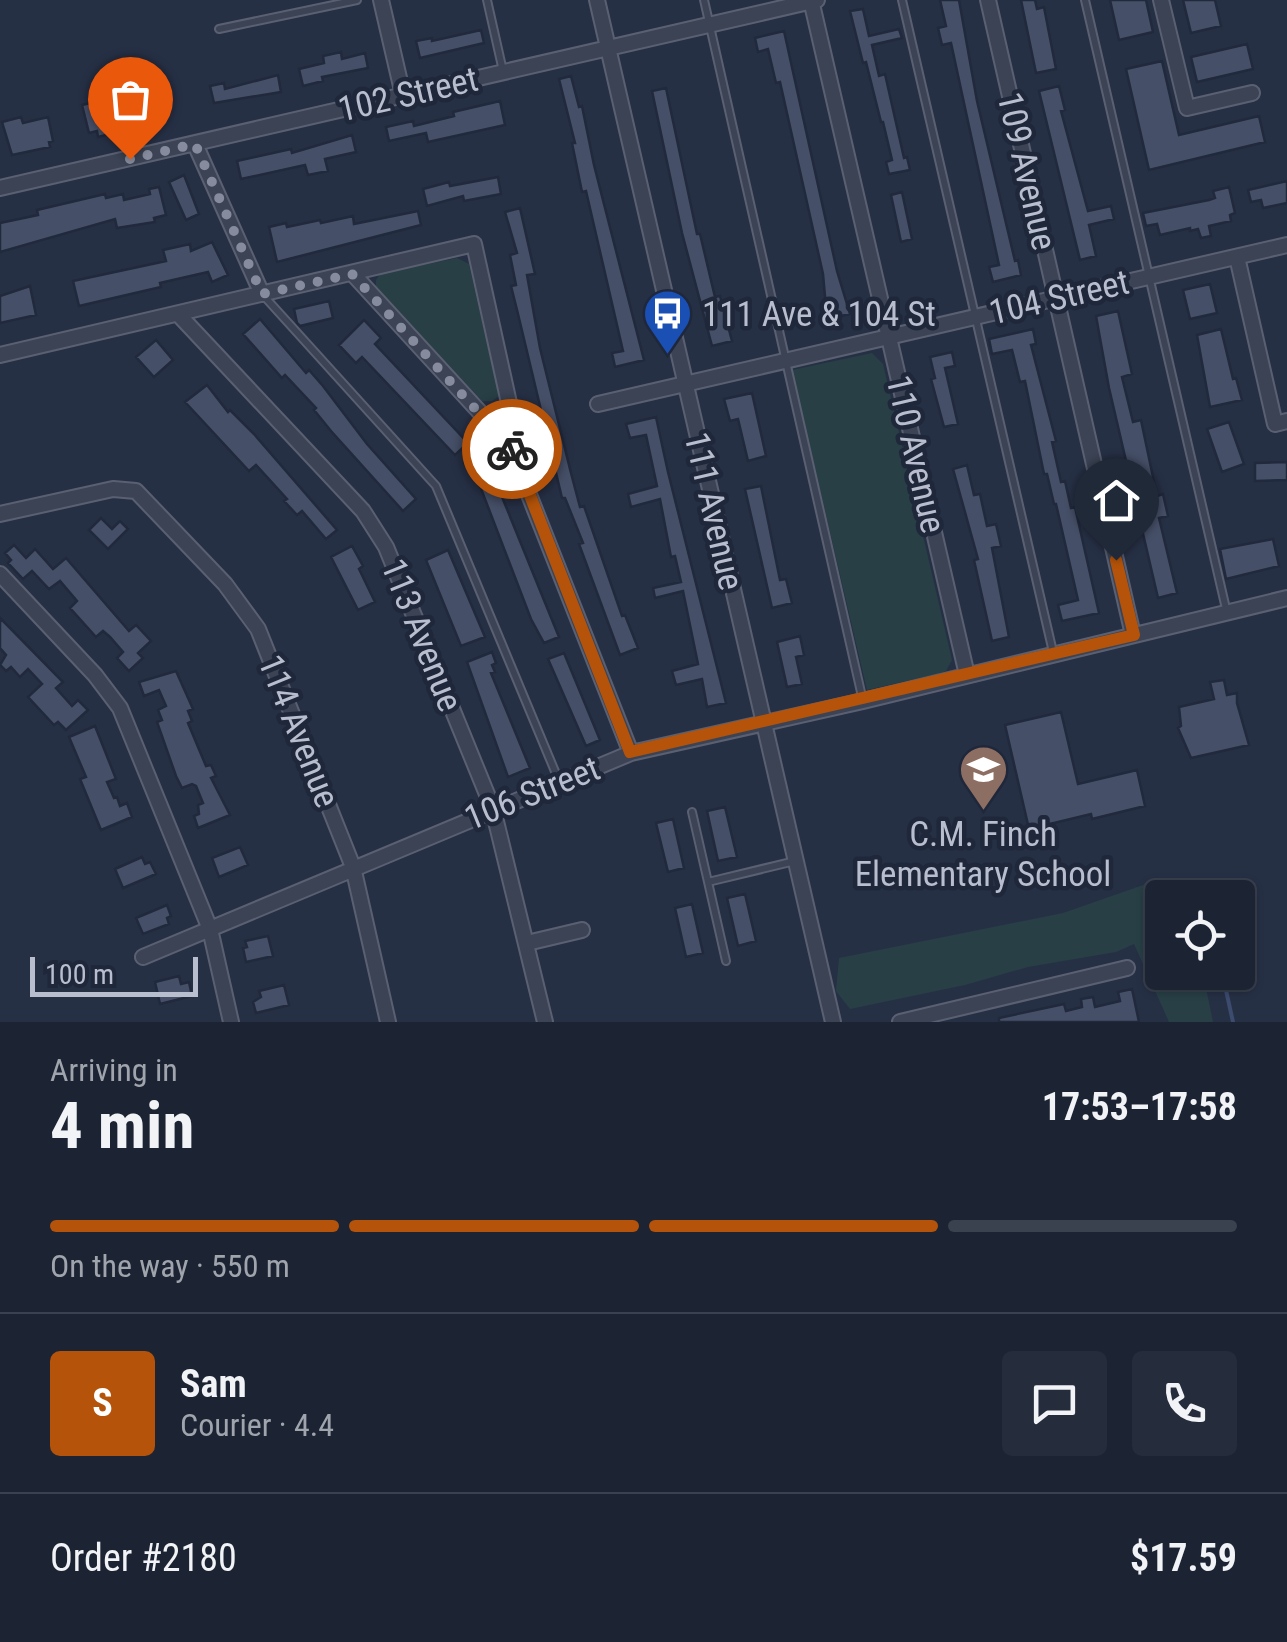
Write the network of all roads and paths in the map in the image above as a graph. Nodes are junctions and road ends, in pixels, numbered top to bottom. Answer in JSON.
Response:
{"nodes":[{"id":1,"x":356,"y":0,"type":"edge"},
{"id":2,"x":382,"y":0,"type":"edge"},
{"id":3,"x":487,"y":0,"type":"edge"},
{"id":4,"x":597,"y":0,"type":"edge"},
{"id":5,"x":704,"y":0,"type":"edge"},
{"id":6,"x":813,"y":0,"type":"edge"},
{"id":7,"x":902,"y":0,"type":"edge"},
{"id":8,"x":988,"y":0,"type":"edge"},
{"id":9,"x":1085,"y":0,"type":"edge"},
{"id":10,"x":1161,"y":0,"type":"edge"},
{"id":11,"x":710,"y":24,"type":"junction"},
{"id":12,"x":219,"y":29,"type":"dead end"},
{"id":13,"x":608,"y":48,"type":"junction"},
{"id":14,"x":504,"y":72,"type":"junction"},
{"id":15,"x":1252,"y":93,"type":"dead end"},
{"id":16,"x":403,"y":95,"type":"junction"},
{"id":17,"x":195,"y":144,"type":"junction"},
{"id":18,"x":0,"y":188,"type":"edge"},
{"id":19,"x":1287,"y":245,"type":"edge"},
{"id":20,"x":1237,"y":257,"type":"junction"},
{"id":21,"x":352,"y":274,"type":"junction"},
{"id":22,"x":1150,"y":276,"type":"junction"},
{"id":23,"x":262,"y":294,"type":"junction"},
{"id":24,"x":1056,"y":297,"type":"junction"},
{"id":25,"x":179,"y":315,"type":"junction"},
{"id":26,"x":974,"y":316,"type":"junction"},
{"id":27,"x":889,"y":336,"type":"junction"},
{"id":28,"x":0,"y":356,"type":"edge"},
{"id":29,"x":786,"y":360,"type":"junction"},
{"id":30,"x":684,"y":384,"type":"junction"},
{"id":31,"x":598,"y":404,"type":"dead end"},
{"id":32,"x":1281,"y":422,"type":"edge"},
{"id":33,"x":510,"y":444,"type":"junction"},
{"id":34,"x":0,"y":514,"type":"edge"},
{"id":35,"x":0,"y":574,"type":"edge"},
{"id":36,"x":1287,"y":598,"type":"edge"},
{"id":37,"x":1226,"y":612,"type":"junction"},
{"id":38,"x":1134,"y":635,"type":"junction"},
{"id":39,"x":1053,"y":653,"type":"junction"},
{"id":40,"x":967,"y":675,"type":"junction"},
{"id":41,"x":863,"y":700,"type":"junction"},
{"id":42,"x":762,"y":723,"type":"junction"},
{"id":43,"x":630,"y":752,"type":"junction"},
{"id":44,"x":560,"y":782,"type":"junction"},
{"id":45,"x":493,"y":809,"type":"junction"},
{"id":46,"x":692,"y":812,"type":"dead end"},
{"id":47,"x":796,"y":861,"type":"junction"},
{"id":48,"x":353,"y":867,"type":"junction"},
{"id":49,"x":708,"y":882,"type":"junction"},
{"id":50,"x":210,"y":929,"type":"junction"},
{"id":51,"x":582,"y":930,"type":"dead end"},
{"id":52,"x":526,"y":943,"type":"junction"},
{"id":53,"x":143,"y":957,"type":"dead end"},
{"id":54,"x":726,"y":962,"type":"dead end"},
{"id":55,"x":1126,"y":968,"type":"dead end"},
{"id":56,"x":231,"y":1022,"type":"edge"},
{"id":57,"x":388,"y":1022,"type":"edge"},
{"id":58,"x":545,"y":1022,"type":"edge"},
{"id":59,"x":833,"y":1022,"type":"edge"},
{"id":60,"x":900,"y":1022,"type":"edge"}],
"edges":[{"from":1,"to":12,"type":"lane"},
{"from":2,"to":16,"type":"street"},
{"from":3,"to":14,"type":"lane"},
{"from":4,"to":13,"type":"street","name":"111 Avenue"},
{"from":5,"to":11,"type":"lane"},
{"from":6,"to":11,"type":"street","name":"102 Street"},
{"from":6,"to":27,"type":"street","name":"110 Avenue"},
{"from":7,"to":26,"type":"lane"},
{"from":8,"to":24,"type":"street","name":"109 Avenue"},
{"from":9,"to":22,"type":"lane"},
{"from":10,"to":15,"type":"street"},
{"from":11,"to":13,"type":"street","name":"102 Street"},
{"from":11,"to":29,"type":"lane"},
{"from":13,"to":14,"type":"street","name":"102 Street"},
{"from":13,"to":30,"type":"street","name":"111 Avenue"},
{"from":14,"to":16,"type":"street","name":"102 Street"},
{"from":16,"to":17,"type":"street","name":"102 Street"},
{"from":17,"to":18,"type":"street","name":"102 Street"},
{"from":17,"to":23,"type":"street"},
{"from":19,"to":20,"type":"street","name":"104 Street"},
{"from":20,"to":22,"type":"street","name":"104 Street"},
{"from":20,"to":32,"type":"street"},
{"from":21,"to":23,"type":"street"},
{"from":21,"to":33,"type":"street"},
{"from":21,"to":33,"type":"street"},
{"from":22,"to":24,"type":"street","name":"104 Street"},
{"from":22,"to":37,"type":"lane"},
{"from":23,"to":25,"type":"street"},
{"from":23,"to":44,"type":"lane"},
{"from":24,"to":26,"type":"street","name":"104 Street"},
{"from":24,"to":38,"type":"street","name":"109 Avenue"},
{"from":25,"to":28,"type":"street"},
{"from":25,"to":45,"type":"street","name":"113 Avenue"},
{"from":26,"to":27,"type":"street","name":"104 Street"},
{"from":26,"to":39,"type":"lane"},
{"from":27,"to":29,"type":"street","name":"104 Street"},
{"from":27,"to":40,"type":"street","name":"110 Avenue"},
{"from":29,"to":30,"type":"street","name":"104 Street"},
{"from":29,"to":41,"type":"lane"},
{"from":30,"to":31,"type":"street","name":"104 Street"},
{"from":30,"to":42,"type":"street","name":"111 Avenue"},
{"from":33,"to":43,"type":"street"},
{"from":34,"to":48,"type":"street","name":"114 Avenue"},
{"from":35,"to":50,"type":"street"},
{"from":36,"to":37,"type":"street","name":"106 Street"},
{"from":37,"to":38,"type":"street","name":"106 Street"},
{"from":38,"to":39,"type":"street","name":"106 Street"},
{"from":39,"to":40,"type":"street","name":"106 Street"},
{"from":40,"to":41,"type":"street","name":"106 Street"},
{"from":41,"to":42,"type":"street","name":"106 Street"},
{"from":42,"to":43,"type":"street","name":"106 Street"},
{"from":42,"to":47,"type":"street","name":"111 Avenue"},
{"from":43,"to":44,"type":"street","name":"106 Street"},
{"from":44,"to":45,"type":"street","name":"106 Street"},
{"from":45,"to":48,"type":"street","name":"106 Street"},
{"from":45,"to":52,"type":"street","name":"113 Avenue"},
{"from":46,"to":49,"type":"lane"},
{"from":47,"to":49,"type":"lane"},
{"from":47,"to":59,"type":"street","name":"111 Avenue"},
{"from":48,"to":50,"type":"street","name":"106 Street"},
{"from":48,"to":57,"type":"street","name":"114 Avenue"},
{"from":49,"to":54,"type":"lane"},
{"from":50,"to":53,"type":"street","name":"106 Street"},
{"from":50,"to":56,"type":"street"},
{"from":51,"to":52,"type":"street"},
{"from":52,"to":58,"type":"street","name":"113 Avenue"},
{"from":55,"to":60,"type":"street"}]}
